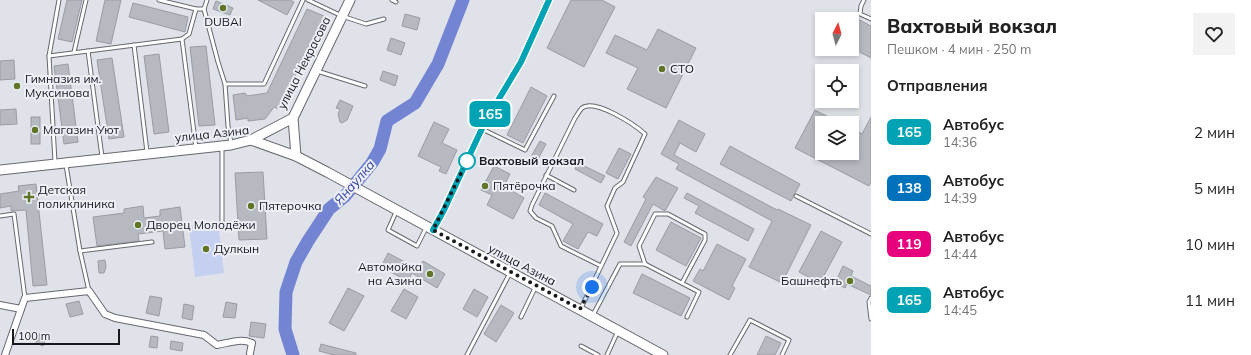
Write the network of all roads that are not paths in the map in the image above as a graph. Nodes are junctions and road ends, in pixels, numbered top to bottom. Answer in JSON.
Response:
{"nodes":[{"id":1,"x":59,"y":0,"type":"edge"},
{"id":2,"x":86,"y":0,"type":"edge"},
{"id":3,"x":159,"y":0,"type":"edge"},
{"id":4,"x":207,"y":0,"type":"edge"},
{"id":5,"x":303,"y":0,"type":"edge"},
{"id":6,"x":308,"y":0,"type":"edge"},
{"id":7,"x":350,"y":0,"type":"edge"},
{"id":8,"x":549,"y":0,"type":"edge"},
{"id":9,"x":864,"y":0,"type":"edge"},
{"id":10,"x":196,"y":9,"type":"junction"},
{"id":11,"x":204,"y":9,"type":"junction"},
{"id":12,"x":342,"y":16,"type":"junction"},
{"id":13,"x":384,"y":19,"type":"dead end"},
{"id":14,"x":871,"y":19,"type":"edge"},
{"id":15,"x":182,"y":39,"type":"junction"},
{"id":16,"x":134,"y":45,"type":"junction"},
{"id":17,"x":88,"y":51,"type":"junction"},
{"id":18,"x":74,"y":52,"type":"junction"},
{"id":19,"x":49,"y":56,"type":"junction"},
{"id":20,"x":316,"y":70,"type":"junction"},
{"id":21,"x":225,"y":84,"type":"junction"},
{"id":22,"x":365,"y":86,"type":"dead end"},
{"id":23,"x":554,"y":96,"type":"dead end"},
{"id":24,"x":293,"y":118,"type":"junction"},
{"id":25,"x":482,"y":129,"type":"junction"},
{"id":26,"x":251,"y":140,"type":"junction"},
{"id":27,"x":226,"y":145,"type":"junction"},
{"id":28,"x":196,"y":148,"type":"junction"},
{"id":29,"x":147,"y":154,"type":"junction"},
{"id":30,"x":296,"y":156,"type":"junction"},
{"id":31,"x":102,"y":159,"type":"junction"},
{"id":32,"x":66,"y":163,"type":"junction"},
{"id":33,"x":55,"y":164,"type":"junction"},
{"id":34,"x":0,"y":170,"type":"edge"},
{"id":35,"x":546,"y":175,"type":"junction"},
{"id":36,"x":574,"y":190,"type":"dead end"},
{"id":37,"x":796,"y":196,"type":"dead end"},
{"id":38,"x":397,"y":210,"type":"junction"},
{"id":39,"x":0,"y":216,"type":"edge"},
{"id":40,"x":222,"y":228,"type":"dead end"},
{"id":41,"x":430,"y":228,"type":"junction"},
{"id":42,"x":871,"y":234,"type":"edge"},
{"id":43,"x":152,"y":242,"type":"dead end"},
{"id":44,"x":80,"y":251,"type":"junction"},
{"id":45,"x":645,"y":264,"type":"junction"},
{"id":46,"x":601,"y":266,"type":"junction"},
{"id":47,"x":510,"y":272,"type":"junction"},
{"id":48,"x":682,"y":283,"type":"junction"},
{"id":49,"x":536,"y":286,"type":"junction"},
{"id":50,"x":89,"y":291,"type":"junction"},
{"id":51,"x":25,"y":298,"type":"junction"},
{"id":52,"x":871,"y":298,"type":"edge"},
{"id":53,"x":0,"y":305,"type":"edge"},
{"id":54,"x":21,"y":309,"type":"junction"},
{"id":55,"x":580,"y":309,"type":"junction"},
{"id":56,"x":592,"y":316,"type":"junction"},
{"id":57,"x":521,"y":317,"type":"dead end"},
{"id":58,"x":687,"y":317,"type":"dead end"},
{"id":59,"x":871,"y":319,"type":"edge"},
{"id":60,"x":618,"y":331,"type":"junction"},
{"id":61,"x":582,"y":346,"type":"dead end"},
{"id":62,"x":250,"y":352,"type":"dead end"},
{"id":63,"x":5,"y":355,"type":"edge"},
{"id":64,"x":467,"y":355,"type":"edge"},
{"id":65,"x":598,"y":355,"type":"edge"},
{"id":66,"x":607,"y":355,"type":"edge"},
{"id":67,"x":661,"y":355,"type":"edge"},
{"id":68,"x":730,"y":355,"type":"edge"},
{"id":69,"x":782,"y":355,"type":"edge"}],
"edges":[{"from":1,"to":19,"type":"lane"},
{"from":2,"to":18,"type":"lane"},
{"from":3,"to":10,"type":"lane"},
{"from":4,"to":11,"type":"lane"},
{"from":5,"to":21,"type":"lane"},
{"from":6,"to":12,"type":"lane"},
{"from":7,"to":12,"type":"street","name":"улица Некрасова"},
{"from":8,"to":25,"type":"street"},
{"from":9,"to":14,"type":"lane"},
{"from":10,"to":11,"type":"lane"},
{"from":10,"to":15,"type":"lane"},
{"from":11,"to":21,"type":"lane"},
{"from":12,"to":13,"type":"lane"},
{"from":12,"to":20,"type":"street","name":"улица Некрасова"},
{"from":15,"to":16,"type":"lane"},
{"from":15,"to":28,"type":"lane"},
{"from":16,"to":17,"type":"lane"},
{"from":16,"to":29,"type":"lane"},
{"from":17,"to":18,"type":"lane"},
{"from":17,"to":31,"type":"lane"},
{"from":18,"to":19,"type":"lane"},
{"from":19,"to":33,"type":"lane"},
{"from":20,"to":22,"type":"lane"},
{"from":20,"to":24,"type":"street","name":"улица Некрасова"},
{"from":21,"to":27,"type":"lane"},
{"from":23,"to":25,"type":"lane"},
{"from":24,"to":26,"type":"street","name":"улица Некрасова"},
{"from":24,"to":30,"type":"street"},
{"from":25,"to":41,"type":"street"},
{"from":26,"to":27,"type":"street","name":"улица Азина"},
{"from":26,"to":30,"type":"street","name":"улица Азина"},
{"from":27,"to":28,"type":"street","name":"улица Азина"},
{"from":27,"to":40,"type":"lane"},
{"from":28,"to":29,"type":"street","name":"улица Азина"},
{"from":29,"to":31,"type":"street","name":"улица Азина"},
{"from":30,"to":38,"type":"street","name":"улица Азина"},
{"from":31,"to":32,"type":"street","name":"улица Азина"},
{"from":32,"to":33,"type":"street","name":"улица Азина"},
{"from":32,"to":44,"type":"lane"},
{"from":33,"to":34,"type":"street","name":"улица Азина"},
{"from":35,"to":36,"type":"lane"},
{"from":35,"to":46,"type":"lane"},
{"from":35,"to":46,"type":"lane"},
{"from":37,"to":42,"type":"lane"},
{"from":38,"to":41,"type":"street","name":"улица Азина"},
{"from":38,"to":41,"type":"lane"},
{"from":39,"to":51,"type":"lane"},
{"from":41,"to":47,"type":"street","name":"улица Азина"},
{"from":43,"to":44,"type":"lane"},
{"from":44,"to":50,"type":"lane"},
{"from":45,"to":48,"type":"lane"},
{"from":45,"to":48,"type":"lane"},
{"from":45,"to":56,"type":"lane"},
{"from":46,"to":55,"type":"lane"},
{"from":47,"to":49,"type":"street","name":"улица Азина"},
{"from":47,"to":64,"type":"lane"},
{"from":48,"to":58,"type":"lane"},
{"from":49,"to":55,"type":"street","name":"улица Азина"},
{"from":49,"to":57,"type":"lane"},
{"from":50,"to":51,"type":"street"},
{"from":50,"to":62,"type":"street"},
{"from":51,"to":54,"type":"street"},
{"from":52,"to":59,"type":"lane"},
{"from":53,"to":54,"type":"street"},
{"from":54,"to":63,"type":"street"},
{"from":55,"to":56,"type":"street","name":"улица Азина"},
{"from":56,"to":60,"type":"street","name":"улица Азина"},
{"from":60,"to":66,"type":"lane"},
{"from":60,"to":67,"type":"street","name":"улица Азина"},
{"from":61,"to":65,"type":"lane"},
{"from":68,"to":69,"type":"lane"}]}
